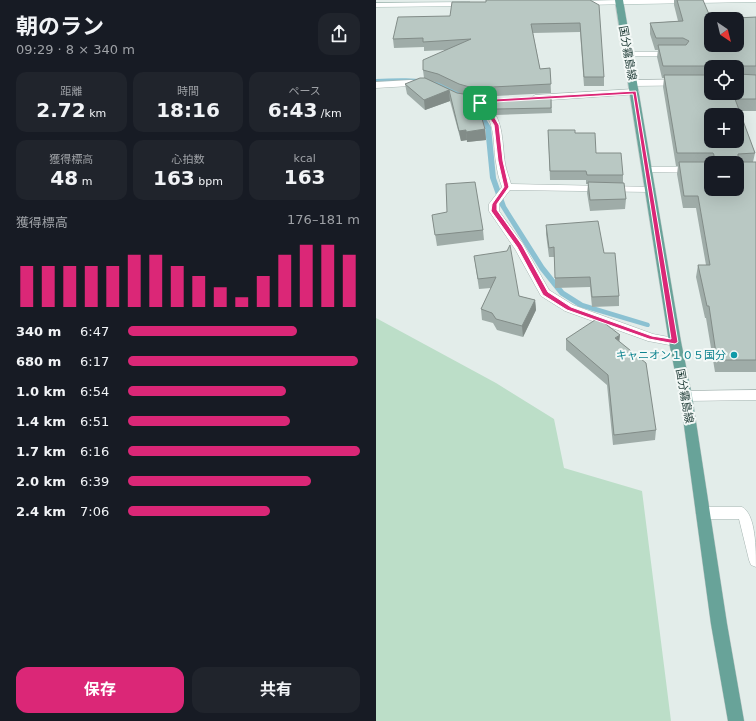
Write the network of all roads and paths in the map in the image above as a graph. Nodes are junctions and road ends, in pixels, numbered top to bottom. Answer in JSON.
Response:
{"nodes":[{"id":1,"x":738,"y":0,"type":"edge"},
{"id":2,"x":756,"y":0,"type":"edge"},
{"id":3,"x":619,"y":1,"type":"edge"},
{"id":4,"x":572,"y":3,"type":"edge"},
{"id":5,"x":478,"y":4,"type":"edge"},
{"id":6,"x":376,"y":5,"type":"edge"},
{"id":7,"x":682,"y":53,"type":"edge"},
{"id":8,"x":628,"y":54,"type":"junction"},
{"id":9,"x":704,"y":83,"type":"edge"},
{"id":10,"x":376,"y":85,"type":"edge"},
{"id":11,"x":434,"y":86,"type":"edge"},
{"id":12,"x":634,"y":88,"type":"junction"},
{"id":13,"x":526,"y":98,"type":"edge"},
{"id":14,"x":462,"y":100,"type":"edge"},
{"id":15,"x":648,"y":170,"type":"junction"},
{"id":16,"x":704,"y":170,"type":"edge"},
{"id":17,"x":506,"y":188,"type":"junction"},
{"id":18,"x":650,"y":189,"type":"junction"},
{"id":19,"x":675,"y":342,"type":"junction"},
{"id":20,"x":756,"y":395,"type":"edge"},
{"id":21,"x":686,"y":396,"type":"junction"},
{"id":22,"x":703,"y":513,"type":"junction"},
{"id":23,"x":756,"y":560,"type":"edge"},
{"id":24,"x":736,"y":721,"type":"edge"}],
"edges":[{"from":1,"to":2,"type":"street"},
{"from":1,"to":3,"type":"street"},
{"from":3,"to":4,"type":"street"},
{"from":3,"to":8,"type":"main road","name":"国分霧島線"},
{"from":5,"to":6,"type":"street"},
{"from":7,"to":8,"type":"street"},
{"from":8,"to":12,"type":"main road","name":"国分霧島線"},
{"from":9,"to":12,"type":"street"},
{"from":10,"to":11,"type":"street"},
{"from":12,"to":13,"type":"street"},
{"from":12,"to":15,"type":"main road","name":"国分霧島線"},
{"from":14,"to":17,"type":"street"},
{"from":15,"to":16,"type":"street"},
{"from":15,"to":18,"type":"main road","name":"国分霧島線"},
{"from":17,"to":18,"type":"street"},
{"from":17,"to":19,"type":"street"},
{"from":18,"to":19,"type":"main road","name":"国分霧島線"},
{"from":19,"to":21,"type":"main road","name":"国分霧島線"},
{"from":20,"to":21,"type":"street"},
{"from":21,"to":22,"type":"main road","name":"国分霧島線"},
{"from":22,"to":23,"type":"street"},
{"from":22,"to":24,"type":"main road","name":"国分霧島線"}]}
